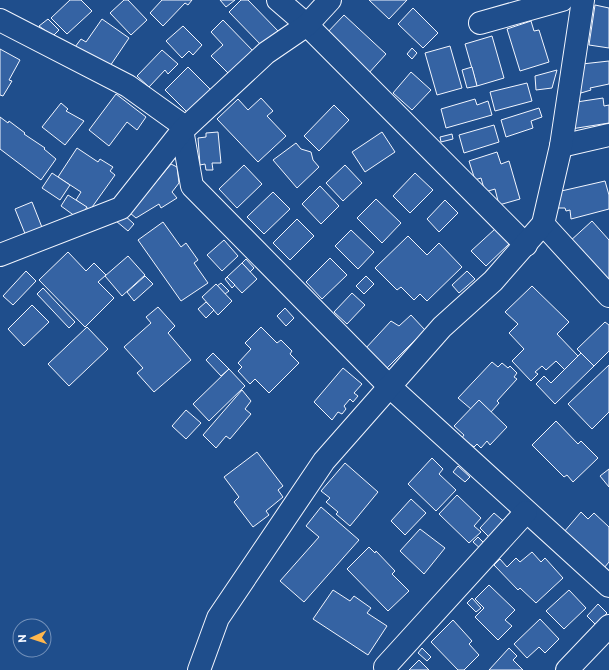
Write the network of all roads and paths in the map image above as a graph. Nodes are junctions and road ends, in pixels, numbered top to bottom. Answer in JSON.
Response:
{"nodes":[{"id":1,"x":278,"y":0,"type":"edge"},
{"id":2,"x":330,"y":0,"type":"edge"},
{"id":3,"x":562,"y":0,"type":"edge"},
{"id":4,"x":583,"y":0,"type":"edge"},
{"id":5,"x":0,"y":20,"type":"edge"},
{"id":6,"x":480,"y":23,"type":"dead end"},
{"id":7,"x":306,"y":25,"type":"junction"},
{"id":8,"x":182,"y":131,"type":"junction"},
{"id":9,"x":609,"y":134,"type":"edge"},
{"id":10,"x":561,"y":146,"type":"junction"},
{"id":11,"x":543,"y":224,"type":"junction"},
{"id":12,"x":526,"y":245,"type":"junction"},
{"id":13,"x":0,"y":255,"type":"edge"},
{"id":14,"x":609,"y":296,"type":"edge"},
{"id":15,"x":389,"y":386,"type":"junction"},
{"id":16,"x":526,"y":512,"type":"junction"},
{"id":17,"x":609,"y":586,"type":"edge"},
{"id":18,"x":609,"y":626,"type":"edge"},
{"id":19,"x":385,"y":667,"type":"dead end"},
{"id":20,"x":199,"y":670,"type":"edge"},
{"id":21,"x":567,"y":670,"type":"edge"}],
"edges":[{"from":1,"to":7,"type":"street"},
{"from":2,"to":7,"type":"street"},
{"from":3,"to":6,"type":"street"},
{"from":4,"to":10,"type":"street"},
{"from":5,"to":8,"type":"street"},
{"from":7,"to":8,"type":"street"},
{"from":7,"to":12,"type":"street"},
{"from":8,"to":13,"type":"street"},
{"from":8,"to":15,"type":"street"},
{"from":9,"to":10,"type":"street"},
{"from":10,"to":11,"type":"street"},
{"from":11,"to":12,"type":"street"},
{"from":11,"to":14,"type":"street"},
{"from":12,"to":15,"type":"street"},
{"from":15,"to":16,"type":"street"},
{"from":15,"to":20,"type":"street"},
{"from":16,"to":17,"type":"street"},
{"from":16,"to":19,"type":"street"},
{"from":18,"to":21,"type":"street"}]}
